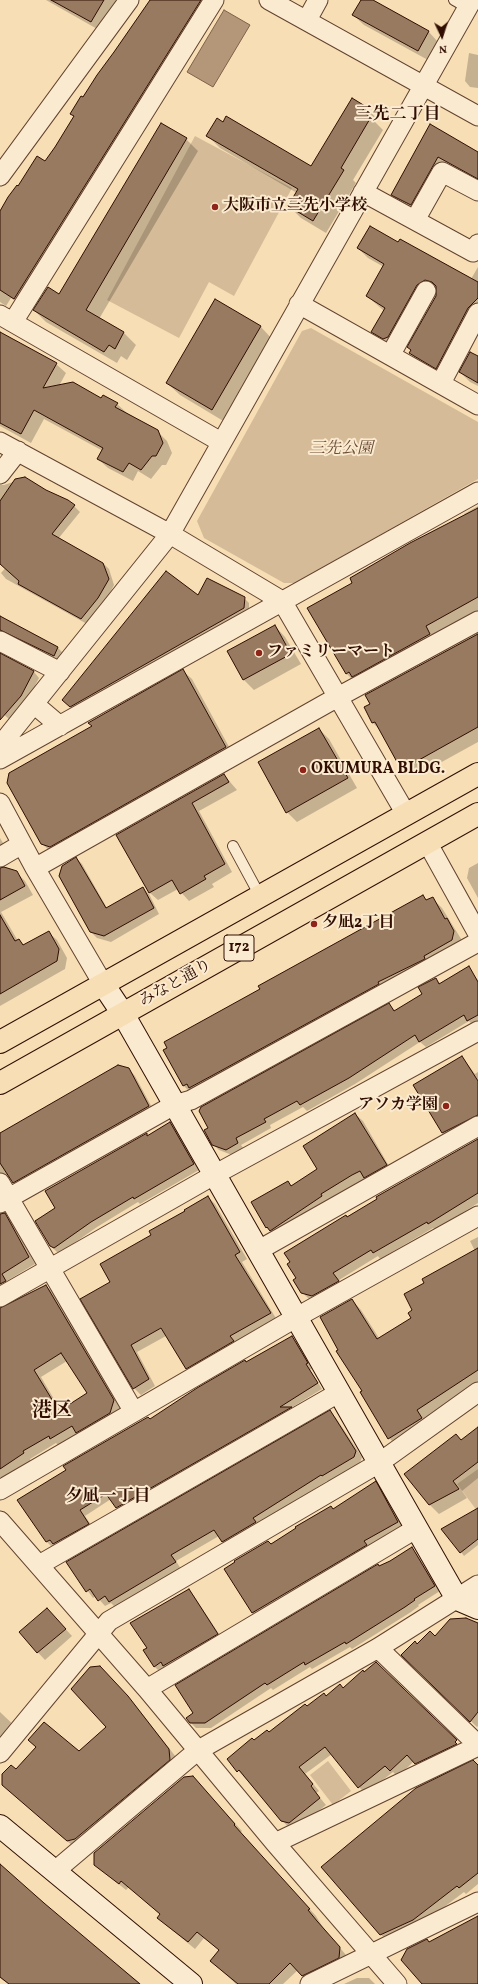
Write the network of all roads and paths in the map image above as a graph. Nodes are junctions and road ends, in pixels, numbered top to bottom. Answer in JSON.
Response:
{"nodes":[{"id":1,"x":129,"y":0,"type":"edge"},
{"id":2,"x":214,"y":0,"type":"edge"},
{"id":3,"x":269,"y":0,"type":"edge"},
{"id":4,"x":318,"y":0,"type":"edge"},
{"id":5,"x":465,"y":3,"type":"edge"},
{"id":6,"x":307,"y":20,"type":"junction"},
{"id":7,"x":424,"y":85,"type":"junction"},
{"id":8,"x":478,"y":116,"type":"edge"},
{"id":9,"x":0,"y":176,"type":"edge"},
{"id":10,"x":478,"y":191,"type":"edge"},
{"id":11,"x":363,"y":192,"type":"junction"},
{"id":12,"x":415,"y":220,"type":"junction"},
{"id":13,"x":478,"y":244,"type":"edge"},
{"id":14,"x":426,"y":291,"type":"dead end"},
{"id":15,"x":299,"y":304,"type":"junction"},
{"id":16,"x":478,"y":313,"type":"edge"},
{"id":17,"x":7,"y":318,"type":"edge"},
{"id":18,"x":391,"y":354,"type":"junction"},
{"id":19,"x":441,"y":383,"type":"junction"},
{"id":20,"x":478,"y":405,"type":"edge"},
{"id":21,"x":0,"y":442,"type":"edge"},
{"id":22,"x":221,"y":442,"type":"junction"},
{"id":23,"x":18,"y":452,"type":"junction"},
{"id":24,"x":0,"y":474,"type":"edge"},
{"id":25,"x":478,"y":492,"type":"edge"},
{"id":26,"x":170,"y":534,"type":"junction"},
{"id":27,"x":282,"y":601,"type":"junction"},
{"id":28,"x":478,"y":621,"type":"edge"},
{"id":29,"x":0,"y":641,"type":"edge"},
{"id":30,"x":60,"y":672,"type":"junction"},
{"id":31,"x":338,"y":697,"type":"junction"},
{"id":32,"x":34,"y":704,"type":"junction"},
{"id":33,"x":60,"y":726,"type":"junction"},
{"id":34,"x":0,"y":746,"type":"edge"},
{"id":35,"x":0,"y":759,"type":"edge"},
{"id":36,"x":478,"y":774,"type":"edge"},
{"id":37,"x":0,"y":803,"type":"edge"},
{"id":38,"x":406,"y":814,"type":"junction"},
{"id":39,"x":478,"y":814,"type":"edge"},
{"id":40,"x":427,"y":842,"type":"junction"},
{"id":41,"x":22,"y":844,"type":"junction"},
{"id":42,"x":233,"y":846,"type":"dead end"},
{"id":43,"x":0,"y":857,"type":"edge"},
{"id":44,"x":35,"y":868,"type":"junction"},
{"id":45,"x":260,"y":896,"type":"junction"},
{"id":46,"x":478,"y":934,"type":"edge"},
{"id":47,"x":478,"y":942,"type":"edge"},
{"id":48,"x":103,"y":984,"type":"junction"},
{"id":49,"x":123,"y":1014,"type":"junction"},
{"id":50,"x":478,"y":1030,"type":"edge"},
{"id":51,"x":0,"y":1042,"type":"edge"},
{"id":52,"x":0,"y":1083,"type":"edge"},
{"id":53,"x":174,"y":1105,"type":"junction"},
{"id":54,"x":478,"y":1126,"type":"edge"},
{"id":55,"x":214,"y":1175,"type":"junction"},
{"id":56,"x":3,"y":1195,"type":"edge"},
{"id":57,"x":478,"y":1216,"type":"edge"},
{"id":58,"x":259,"y":1250,"type":"junction"},
{"id":59,"x":51,"y":1268,"type":"junction"},
{"id":60,"x":0,"y":1297,"type":"edge"},
{"id":61,"x":297,"y":1317,"type":"junction"},
{"id":62,"x":340,"y":1392,"type":"junction"},
{"id":63,"x":478,"y":1392,"type":"edge"},
{"id":64,"x":134,"y":1412,"type":"junction"},
{"id":65,"x":380,"y":1463,"type":"junction"},
{"id":66,"x":0,"y":1490,"type":"edge"},
{"id":67,"x":0,"y":1521,"type":"edge"},
{"id":68,"x":417,"y":1528,"type":"junction"},
{"id":69,"x":39,"y":1565,"type":"junction"},
{"id":70,"x":478,"y":1585,"type":"edge"},
{"id":71,"x":457,"y":1599,"type":"junction"},
{"id":72,"x":478,"y":1608,"type":"edge"},
{"id":73,"x":99,"y":1635,"type":"junction"},
{"id":74,"x":378,"y":1648,"type":"junction"},
{"id":75,"x":147,"y":1689,"type":"junction"},
{"id":76,"x":478,"y":1746,"type":"edge"},
{"id":77,"x":196,"y":1751,"type":"junction"},
{"id":78,"x":0,"y":1753,"type":"edge"},
{"id":79,"x":0,"y":1826,"type":"edge"},
{"id":80,"x":275,"y":1843,"type":"junction"},
{"id":81,"x":55,"y":1871,"type":"junction"},
{"id":82,"x":478,"y":1902,"type":"edge"},
{"id":83,"x":372,"y":1955,"type":"junction"},
{"id":84,"x":191,"y":1984,"type":"edge"},
{"id":85,"x":310,"y":1984,"type":"edge"},
{"id":86,"x":397,"y":1984,"type":"edge"}],
"edges":[{"from":1,"to":9,"type":"street"},
{"from":2,"to":17,"type":"street"},
{"from":3,"to":6,"type":"street"},
{"from":4,"to":6,"type":"street"},
{"from":5,"to":7,"type":"street"},
{"from":6,"to":7,"type":"street"},
{"from":7,"to":8,"type":"street"},
{"from":7,"to":11,"type":"street"},
{"from":10,"to":12,"type":"street"},
{"from":11,"to":12,"type":"street"},
{"from":11,"to":15,"type":"street"},
{"from":12,"to":13,"type":"street"},
{"from":14,"to":18,"type":"street"},
{"from":15,"to":18,"type":"street"},
{"from":15,"to":22,"type":"street"},
{"from":16,"to":19,"type":"street"},
{"from":17,"to":22,"type":"street"},
{"from":18,"to":19,"type":"street"},
{"from":19,"to":20,"type":"street"},
{"from":21,"to":23,"type":"street"},
{"from":22,"to":26,"type":"street"},
{"from":23,"to":24,"type":"street"},
{"from":23,"to":26,"type":"street"},
{"from":25,"to":27,"type":"street"},
{"from":26,"to":27,"type":"street"},
{"from":26,"to":30,"type":"street"},
{"from":27,"to":31,"type":"street"},
{"from":27,"to":33,"type":"street"},
{"from":28,"to":31,"type":"street"},
{"from":29,"to":30,"type":"street"},
{"from":30,"to":32,"type":"street"},
{"from":31,"to":38,"type":"street"},
{"from":31,"to":44,"type":"street"},
{"from":32,"to":33,"type":"street"},
{"from":32,"to":34,"type":"street"},
{"from":33,"to":35,"type":"street"},
{"from":36,"to":38,"type":"highway","number":"172"},
{"from":37,"to":41,"type":"street"},
{"from":38,"to":45,"type":"highway","number":"172"},
{"from":39,"to":40,"type":"highway","name":"みなと通り","number":"172"},
{"from":40,"to":46,"type":"street"},
{"from":40,"to":49,"type":"highway","name":"みなと通り","number":"172"},
{"from":41,"to":43,"type":"street"},
{"from":41,"to":44,"type":"street"},
{"from":42,"to":45,"type":"lane"},
{"from":44,"to":48,"type":"street"},
{"from":45,"to":48,"type":"highway","number":"172"},
{"from":47,"to":53,"type":"street"},
{"from":48,"to":49,"type":"street"},
{"from":48,"to":51,"type":"highway","number":"172"},
{"from":49,"to":52,"type":"highway","name":"みなと通り","number":"172"},
{"from":49,"to":53,"type":"street"},
{"from":50,"to":55,"type":"street"},
{"from":53,"to":55,"type":"street"},
{"from":53,"to":56,"type":"street"},
{"from":54,"to":58,"type":"street"},
{"from":55,"to":58,"type":"street"},
{"from":55,"to":59,"type":"street"},
{"from":56,"to":59,"type":"street"},
{"from":57,"to":61,"type":"street"},
{"from":58,"to":61,"type":"street"},
{"from":59,"to":60,"type":"street"},
{"from":59,"to":64,"type":"street"},
{"from":61,"to":62,"type":"street"},
{"from":61,"to":64,"type":"street"},
{"from":62,"to":65,"type":"street"},
{"from":62,"to":69,"type":"street"},
{"from":63,"to":65,"type":"street"},
{"from":64,"to":66,"type":"street"},
{"from":65,"to":68,"type":"street"},
{"from":65,"to":73,"type":"street"},
{"from":67,"to":69,"type":"street"},
{"from":68,"to":71,"type":"street"},
{"from":68,"to":75,"type":"street"},
{"from":69,"to":73,"type":"street"},
{"from":70,"to":71,"type":"street"},
{"from":71,"to":72,"type":"street"},
{"from":71,"to":74,"type":"street"},
{"from":73,"to":75,"type":"street"},
{"from":73,"to":78,"type":"street"},
{"from":74,"to":76,"type":"street"},
{"from":74,"to":77,"type":"street"},
{"from":75,"to":77,"type":"street"},
{"from":76,"to":80,"type":"street"},
{"from":77,"to":80,"type":"street"},
{"from":77,"to":81,"type":"street"},
{"from":79,"to":81,"type":"street"},
{"from":80,"to":83,"type":"street"},
{"from":81,"to":84,"type":"street"},
{"from":82,"to":83,"type":"street"},
{"from":83,"to":85,"type":"street"},
{"from":83,"to":86,"type":"street"}]}
